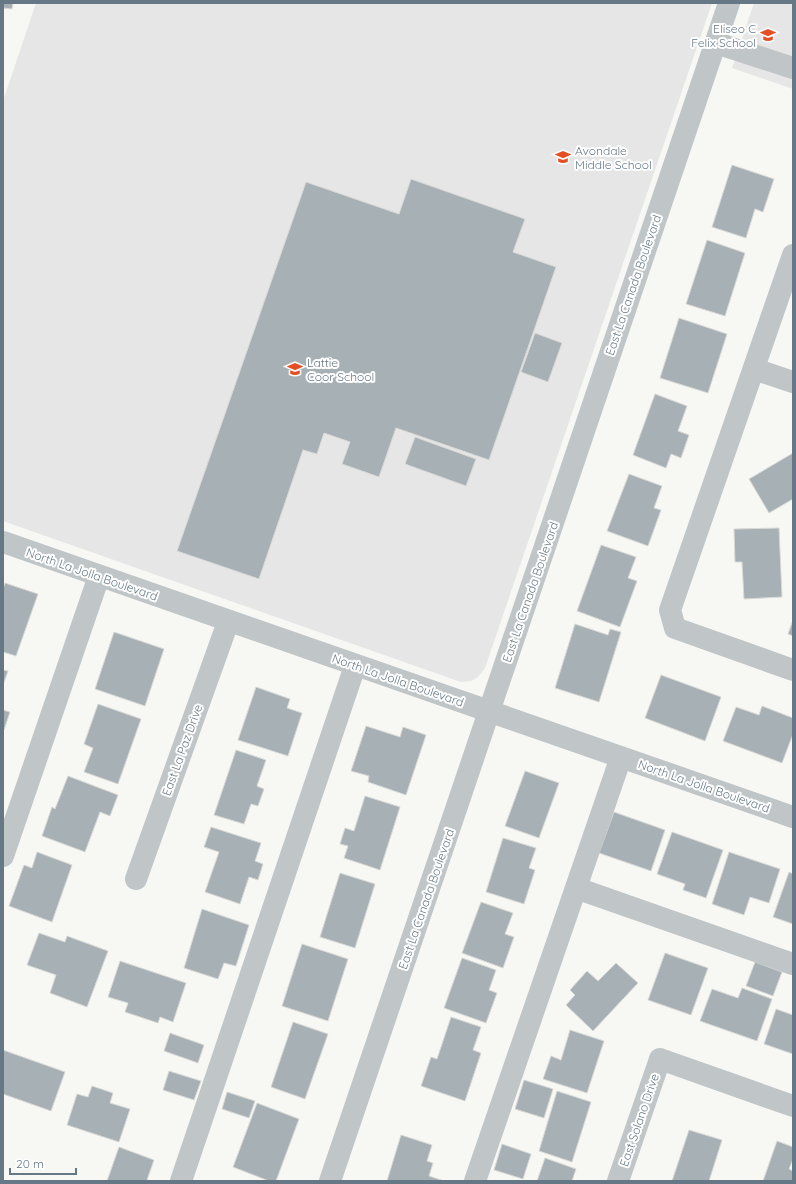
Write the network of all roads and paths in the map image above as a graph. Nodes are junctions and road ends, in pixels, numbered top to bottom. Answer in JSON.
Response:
{"nodes":[{"id":1,"x":729,"y":3,"type":"edge"},
{"id":2,"x":716,"y":43,"type":"junction"},
{"id":3,"x":793,"y":68,"type":"edge"},
{"id":4,"x":793,"y":255,"type":"edge"},
{"id":5,"x":754,"y":369,"type":"junction"},
{"id":6,"x":793,"y":382,"type":"edge"},
{"id":7,"x":3,"y":542,"type":"edge"},
{"id":8,"x":99,"y":576,"type":"junction"},
{"id":9,"x":228,"y":622,"type":"junction"},
{"id":10,"x":355,"y":666,"type":"junction"},
{"id":11,"x":793,"y":670,"type":"edge"},
{"id":12,"x":489,"y":712,"type":"junction"},
{"id":13,"x":621,"y":757,"type":"junction"},
{"id":14,"x":793,"y":817,"type":"edge"},
{"id":15,"x":3,"y":856,"type":"edge"},
{"id":16,"x":136,"y":879,"type":"dead end"},
{"id":17,"x":576,"y":888,"type":"junction"},
{"id":18,"x":793,"y":964,"type":"edge"},
{"id":19,"x":793,"y":1106,"type":"edge"},
{"id":20,"x":181,"y":1181,"type":"edge"},
{"id":21,"x":330,"y":1181,"type":"edge"},
{"id":22,"x":475,"y":1181,"type":"edge"},
{"id":23,"x":618,"y":1181,"type":"edge"}],
"edges":[{"from":1,"to":2,"type":"street","name":"East La Canada Boulevard"},
{"from":2,"to":3,"type":"street"},
{"from":2,"to":12,"type":"street","name":"East La Canada Boulevard"},
{"from":4,"to":5,"type":"street"},
{"from":5,"to":6,"type":"street"},
{"from":5,"to":11,"type":"street"},
{"from":7,"to":8,"type":"street","name":"North La Jolla Boulevard"},
{"from":8,"to":9,"type":"street","name":"North La Jolla Boulevard"},
{"from":8,"to":15,"type":"street"},
{"from":9,"to":10,"type":"street","name":"North La Jolla Boulevard"},
{"from":9,"to":16,"type":"street","name":"East La Paz Drive"},
{"from":10,"to":12,"type":"street","name":"North La Jolla Boulevard"},
{"from":10,"to":20,"type":"street"},
{"from":12,"to":13,"type":"street","name":"North La Jolla Boulevard"},
{"from":12,"to":21,"type":"street","name":"East La Canada Boulevard"},
{"from":13,"to":14,"type":"street","name":"North La Jolla Boulevard"},
{"from":13,"to":17,"type":"street"},
{"from":17,"to":18,"type":"street"},
{"from":17,"to":22,"type":"street"},
{"from":19,"to":23,"type":"street","name":"East Solano Drive"}]}
